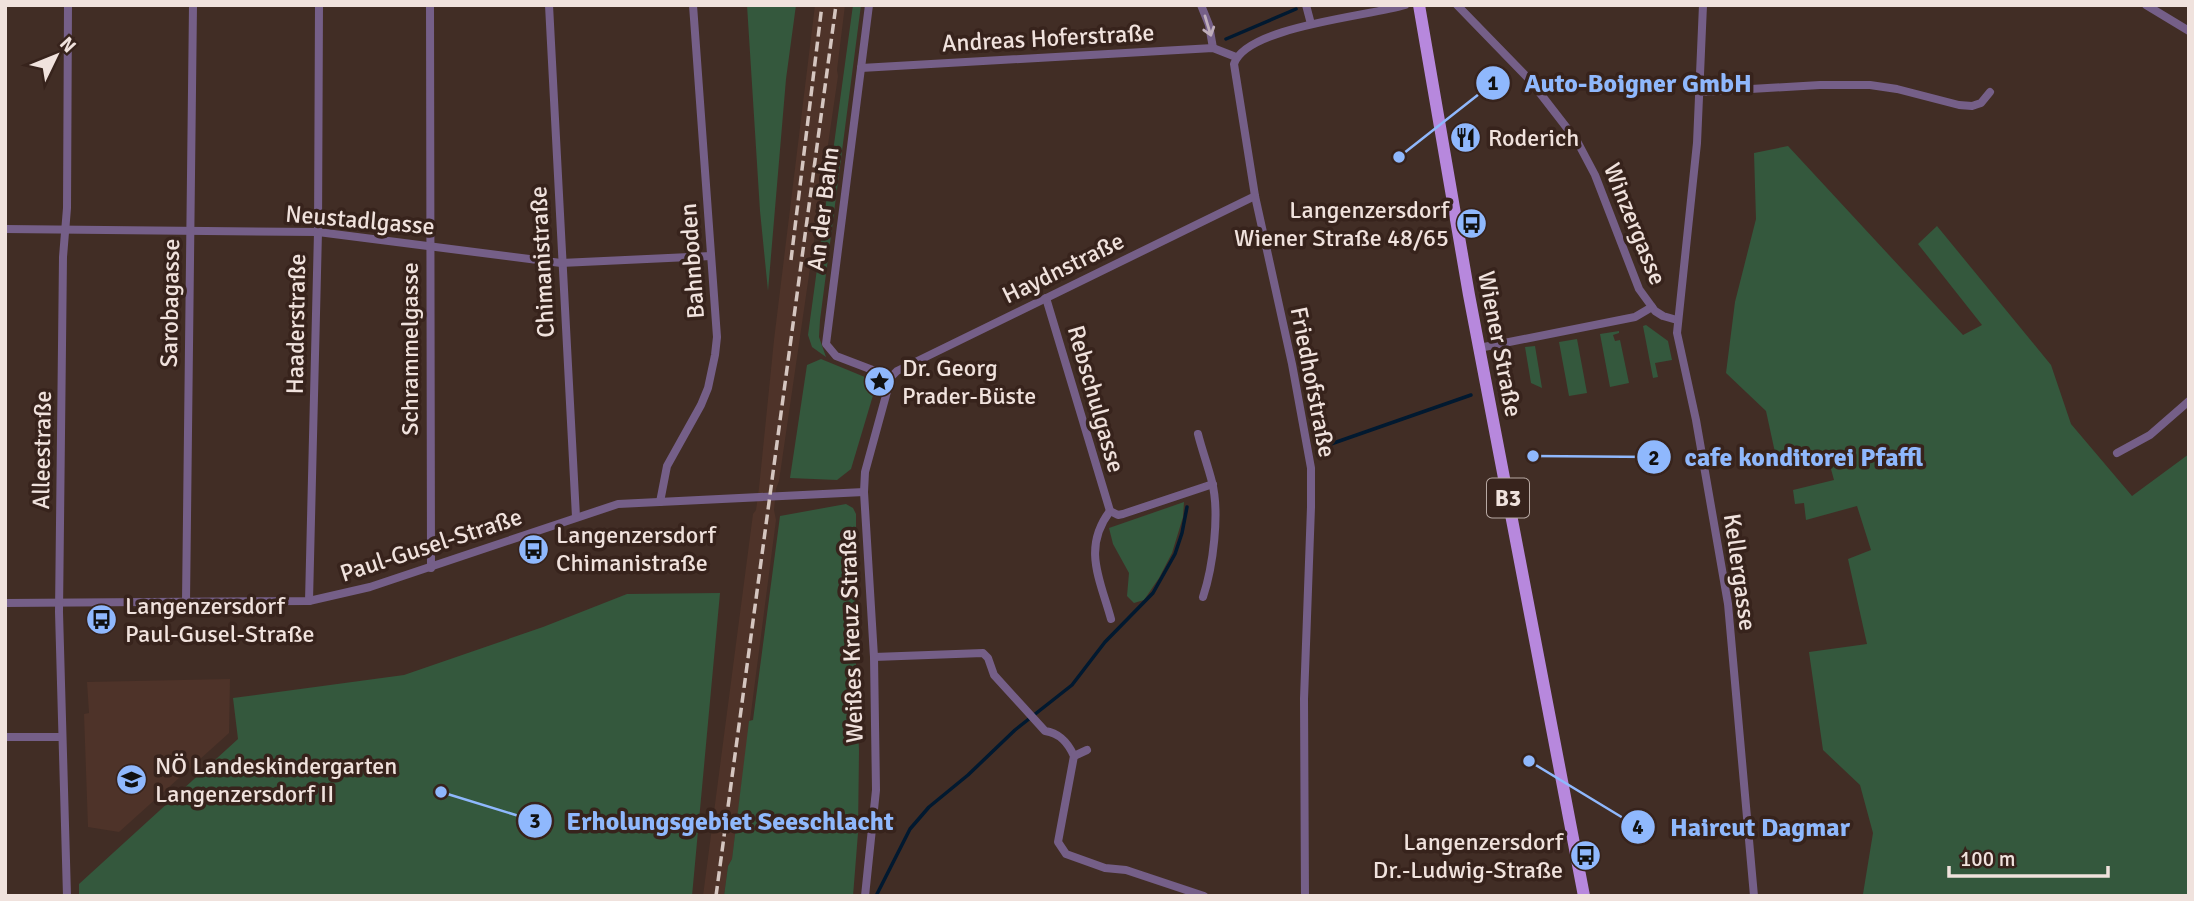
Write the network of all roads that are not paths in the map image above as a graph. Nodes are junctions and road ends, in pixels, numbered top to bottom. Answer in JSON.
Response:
{"nodes":[{"id":1,"x":68,"y":5,"type":"edge"},
{"id":2,"x":193,"y":5,"type":"edge"},
{"id":3,"x":319,"y":5,"type":"edge"},
{"id":4,"x":430,"y":5,"type":"edge"},
{"id":5,"x":549,"y":5,"type":"edge"},
{"id":6,"x":693,"y":5,"type":"edge"},
{"id":7,"x":869,"y":5,"type":"edge"},
{"id":8,"x":1200,"y":5,"type":"edge"},
{"id":9,"x":1306,"y":5,"type":"edge"},
{"id":10,"x":1405,"y":5,"type":"edge"},
{"id":11,"x":1419,"y":5,"type":"edge"},
{"id":12,"x":1457,"y":5,"type":"edge"},
{"id":13,"x":1703,"y":5,"type":"edge"},
{"id":14,"x":2146,"y":5,"type":"edge"},
{"id":15,"x":1311,"y":23,"type":"junction"},
{"id":16,"x":2189,"y":31,"type":"edge"},
{"id":17,"x":1213,"y":48,"type":"junction"},
{"id":18,"x":1236,"y":57,"type":"junction"},
{"id":19,"x":861,"y":68,"type":"junction"},
{"id":20,"x":1700,"y":92,"type":"junction"},
{"id":21,"x":1990,"y":92,"type":"dead end"},
{"id":22,"x":1255,"y":196,"type":"junction"},
{"id":23,"x":5,"y":229,"type":"edge"},
{"id":24,"x":65,"y":231,"type":"junction"},
{"id":25,"x":190,"y":232,"type":"junction"},
{"id":26,"x":317,"y":232,"type":"junction"},
{"id":27,"x":429,"y":245,"type":"junction"},
{"id":28,"x":711,"y":256,"type":"junction"},
{"id":29,"x":561,"y":263,"type":"junction"},
{"id":30,"x":1046,"y":298,"type":"junction"},
{"id":31,"x":1651,"y":307,"type":"junction"},
{"id":32,"x":1677,"y":320,"type":"junction"},
{"id":33,"x":1479,"y":348,"type":"junction"},
{"id":34,"x":891,"y":377,"type":"junction"},
{"id":35,"x":2189,"y":401,"type":"edge"},
{"id":36,"x":1198,"y":435,"type":"dead end"},
{"id":37,"x":2117,"y":453,"type":"dead end"},
{"id":38,"x":1213,"y":484,"type":"junction"},
{"id":39,"x":864,"y":492,"type":"junction"},
{"id":40,"x":660,"y":502,"type":"junction"},
{"id":41,"x":1110,"y":511,"type":"junction"},
{"id":42,"x":576,"y":517,"type":"junction"},
{"id":43,"x":430,"y":568,"type":"junction"},
{"id":44,"x":1203,"y":597,"type":"dead end"},
{"id":45,"x":309,"y":601,"type":"junction"},
{"id":46,"x":186,"y":602,"type":"junction"},
{"id":47,"x":5,"y":603,"type":"edge"},
{"id":48,"x":59,"y":604,"type":"junction"},
{"id":49,"x":1111,"y":619,"type":"dead end"},
{"id":50,"x":874,"y":657,"type":"junction"},
{"id":51,"x":5,"y":737,"type":"edge"},
{"id":52,"x":62,"y":737,"type":"junction"},
{"id":53,"x":1087,"y":750,"type":"dead end"},
{"id":54,"x":1074,"y":756,"type":"junction"},
{"id":55,"x":67,"y":896,"type":"edge"},
{"id":56,"x":865,"y":896,"type":"edge"},
{"id":57,"x":1204,"y":896,"type":"edge"},
{"id":58,"x":1305,"y":896,"type":"edge"},
{"id":59,"x":1584,"y":896,"type":"edge"},
{"id":60,"x":1754,"y":896,"type":"edge"}],
"edges":[{"from":1,"to":24,"type":"street","name":"Alleestraße"},
{"from":2,"to":25,"type":"street","name":"Sarobagasse"},
{"from":3,"to":26,"type":"street","name":"Haaderstraße"},
{"from":4,"to":27,"type":"street","name":"Schrammelgasse"},
{"from":5,"to":29,"type":"street","name":"Chimanistraße"},
{"from":6,"to":28,"type":"street","name":"Bahnboden"},
{"from":7,"to":19,"type":"street","name":"An der Bahn"},
{"from":8,"to":17,"type":"street","one_way":true},
{"from":9,"to":15,"type":"street"},
{"from":10,"to":15,"type":"street"},
{"from":11,"to":33,"type":"main road","name":"Wiener Straße","number":"B3"},
{"from":12,"to":31,"type":"street","name":"Winzergasse"},
{"from":13,"to":20,"type":"street","name":"Kellergasse"},
{"from":14,"to":16,"type":"street"},
{"from":15,"to":18,"type":"street"},
{"from":17,"to":18,"type":"street","name":"Andreas Hoferstraße"},
{"from":17,"to":19,"type":"street","name":"Andreas Hoferstraße"},
{"from":18,"to":22,"type":"street","name":"Friedhofstraße"},
{"from":19,"to":34,"type":"street","name":"An der Bahn"},
{"from":20,"to":21,"type":"street"},
{"from":20,"to":32,"type":"street","name":"Kellergasse"},
{"from":22,"to":30,"type":"street","name":"Haydnstraße"},
{"from":22,"to":58,"type":"street","name":"Friedhofstraße"},
{"from":23,"to":24,"type":"street","name":"Neustadlgasse"},
{"from":24,"to":25,"type":"street","name":"Neustadlgasse"},
{"from":24,"to":48,"type":"street","name":"Alleestraße"},
{"from":25,"to":26,"type":"street","name":"Neustadlgasse"},
{"from":25,"to":46,"type":"street","name":"Sarobagasse"},
{"from":26,"to":27,"type":"street","name":"Neustadlgasse"},
{"from":26,"to":45,"type":"street","name":"Haaderstraße"},
{"from":27,"to":29,"type":"street","name":"Neustadlgasse"},
{"from":27,"to":43,"type":"street","name":"Schrammelgasse"},
{"from":28,"to":29,"type":"street","name":"Neustadlgasse"},
{"from":28,"to":40,"type":"street","name":"Bahnboden"},
{"from":29,"to":42,"type":"street","name":"Chimanistraße"},
{"from":30,"to":34,"type":"street","name":"Haydnstraße"},
{"from":30,"to":41,"type":"street","name":"Rebschulgasse"},
{"from":31,"to":32,"type":"street","name":"Winzergasse"},
{"from":31,"to":33,"type":"street"},
{"from":32,"to":60,"type":"street","name":"Kellergasse"},
{"from":33,"to":59,"type":"main road","name":"Wiener Straße","number":"B3"},
{"from":34,"to":39,"type":"street","name":"Weißes Kreuz Straße"},
{"from":35,"to":37,"type":"street"},
{"from":36,"to":38,"type":"street"},
{"from":38,"to":41,"type":"street","name":"Rebschulgasse"},
{"from":38,"to":44,"type":"street"},
{"from":39,"to":40,"type":"street","name":"Paul-Gusel-Straße"},
{"from":39,"to":50,"type":"street","name":"Weißes Kreuz Straße"},
{"from":40,"to":42,"type":"street","name":"Paul-Gusel-Straße"},
{"from":41,"to":49,"type":"street","name":"Rebschulgasse"},
{"from":42,"to":43,"type":"street","name":"Paul-Gusel-Straße"},
{"from":43,"to":45,"type":"street","name":"Paul-Gusel-Straße"},
{"from":45,"to":46,"type":"street","name":"Paul-Gusel-Straße"},
{"from":46,"to":48,"type":"street","name":"Paul-Gusel-Straße"},
{"from":47,"to":48,"type":"street","name":"Paul-Gusel-Straße"},
{"from":48,"to":52,"type":"street","name":"Alleestraße"},
{"from":50,"to":54,"type":"street"},
{"from":50,"to":56,"type":"street","name":"Weißes Kreuz Straße"},
{"from":51,"to":52,"type":"street"},
{"from":52,"to":55,"type":"street","name":"Alleestraße"},
{"from":53,"to":54,"type":"street"},
{"from":54,"to":57,"type":"street"}]}
